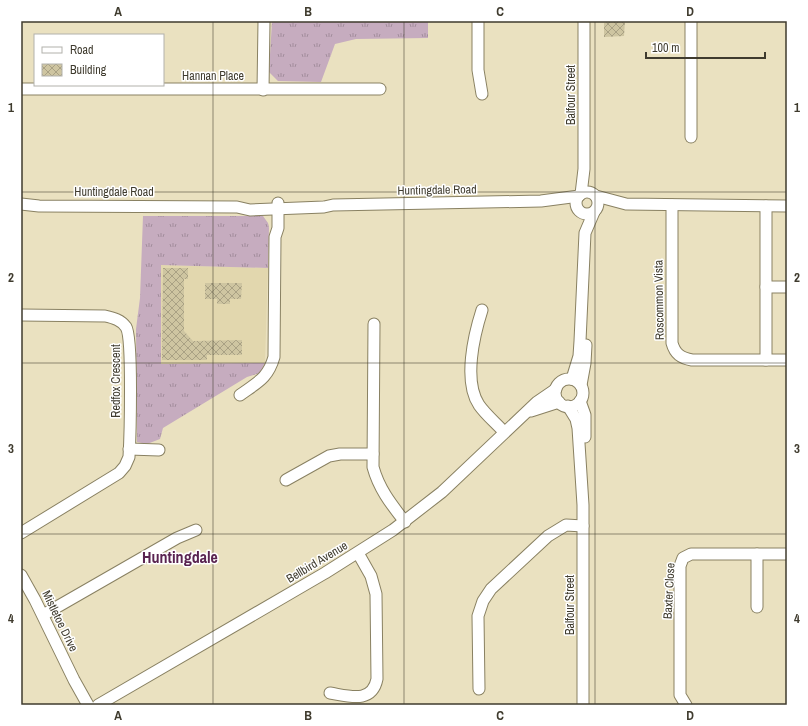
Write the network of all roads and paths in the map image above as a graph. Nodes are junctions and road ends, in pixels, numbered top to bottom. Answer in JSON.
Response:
{"nodes":[{"id":1,"x":264,"y":21,"type":"edge"},
{"id":2,"x":478,"y":21,"type":"edge"},
{"id":3,"x":584,"y":21,"type":"edge"},
{"id":4,"x":691,"y":21,"type":"edge"},
{"id":5,"x":21,"y":89,"type":"edge"},
{"id":6,"x":380,"y":89,"type":"dead end"},
{"id":7,"x":263,"y":90,"type":"junction"},
{"id":8,"x":482,"y":94,"type":"dead end"},
{"id":9,"x":691,"y":137,"type":"dead end"},
{"id":10,"x":584,"y":169,"type":"junction"},
{"id":11,"x":580,"y":195,"type":"junction"},
{"id":12,"x":595,"y":195,"type":"junction"},
{"id":13,"x":541,"y":201,"type":"junction"},
{"id":14,"x":21,"y":204,"type":"edge"},
{"id":15,"x":626,"y":204,"type":"junction"},
{"id":16,"x":672,"y":205,"type":"junction"},
{"id":17,"x":39,"y":206,"type":"junction"},
{"id":18,"x":274,"y":206,"type":"junction"},
{"id":19,"x":766,"y":206,"type":"junction"},
{"id":20,"x":787,"y":206,"type":"edge"},
{"id":21,"x":21,"y":208,"type":"edge"},
{"id":22,"x":578,"y":210,"type":"junction"},
{"id":23,"x":595,"y":211,"type":"junction"},
{"id":24,"x":584,"y":233,"type":"junction"},
{"id":25,"x":766,"y":287,"type":"junction"},
{"id":26,"x":787,"y":287,"type":"edge"},
{"id":27,"x":482,"y":310,"type":"dead end"},
{"id":28,"x":21,"y":315,"type":"edge"},
{"id":29,"x":374,"y":324,"type":"dead end"},
{"id":30,"x":766,"y":360,"type":"junction"},
{"id":31,"x":787,"y":360,"type":"edge"},
{"id":32,"x":576,"y":382,"type":"junction"},
{"id":33,"x":556,"y":389,"type":"junction"},
{"id":34,"x":240,"y":395,"type":"dead end"},
{"id":35,"x":580,"y":401,"type":"junction"},
{"id":36,"x":564,"y":404,"type":"junction"},
{"id":37,"x":528,"y":412,"type":"junction"},
{"id":38,"x":504,"y":432,"type":"junction"},
{"id":39,"x":129,"y":449,"type":"junction"},
{"id":40,"x":159,"y":450,"type":"dead end"},
{"id":41,"x":373,"y":454,"type":"junction"},
{"id":42,"x":286,"y":480,"type":"dead end"},
{"id":43,"x":583,"y":505,"type":"junction"},
{"id":44,"x":405,"y":522,"type":"junction"},
{"id":45,"x":583,"y":526,"type":"junction"},
{"id":46,"x":196,"y":530,"type":"dead end"},
{"id":47,"x":21,"y":534,"type":"edge"},
{"id":48,"x":358,"y":553,"type":"junction"},
{"id":49,"x":757,"y":554,"type":"junction"},
{"id":50,"x":787,"y":554,"type":"edge"},
{"id":51,"x":21,"y":575,"type":"edge"},
{"id":52,"x":757,"y":607,"type":"dead end"},
{"id":53,"x":43,"y":615,"type":"junction"},
{"id":54,"x":74,"y":680,"type":"junction"},
{"id":55,"x":479,"y":689,"type":"dead end"},
{"id":56,"x":330,"y":693,"type":"dead end"},
{"id":57,"x":82,"y":705,"type":"edge"},
{"id":58,"x":88,"y":705,"type":"edge"},
{"id":59,"x":98,"y":705,"type":"edge"},
{"id":60,"x":583,"y":705,"type":"edge"},
{"id":61,"x":686,"y":705,"type":"edge"}],
"edges":[{"from":1,"to":7,"type":"street"},
{"from":2,"to":8,"type":"street"},
{"from":3,"to":10,"type":"street","name":"Balfour Street"},
{"from":4,"to":9,"type":"street"},
{"from":5,"to":7,"type":"street","name":"Hannan Place"},
{"from":6,"to":7,"type":"street","name":"Hannan Place"},
{"from":10,"to":11,"type":"street","name":"Balfour Street"},
{"from":10,"to":12,"type":"street","name":"Balfour Street"},
{"from":11,"to":12,"type":"street"},
{"from":11,"to":13,"type":"street","name":"Huntingdale Road"},
{"from":11,"to":22,"type":"street"},
{"from":12,"to":15,"type":"street"},
{"from":12,"to":23,"type":"street"},
{"from":13,"to":18,"type":"street","name":"Huntingdale Road"},
{"from":13,"to":22,"type":"street","name":"Huntingdale Road"},
{"from":14,"to":17,"type":"street","name":"Huntingdale Road"},
{"from":15,"to":16,"type":"street"},
{"from":15,"to":23,"type":"street"},
{"from":16,"to":19,"type":"street"},
{"from":16,"to":30,"type":"street","name":"Roscommon Vista"},
{"from":17,"to":18,"type":"street","name":"Huntingdale Road"},
{"from":17,"to":21,"type":"street","name":"Huntingdale Road"},
{"from":18,"to":34,"type":"street"},
{"from":19,"to":20,"type":"street"},
{"from":19,"to":25,"type":"street"},
{"from":22,"to":23,"type":"street"},
{"from":22,"to":24,"type":"street","name":"Balfour Street"},
{"from":23,"to":24,"type":"street","name":"Balfour Street"},
{"from":24,"to":32,"type":"street","name":"Balfour Street"},
{"from":25,"to":26,"type":"street"},
{"from":25,"to":30,"type":"street"},
{"from":27,"to":38,"type":"street"},
{"from":28,"to":39,"type":"street","name":"Redfox Crescent"},
{"from":29,"to":41,"type":"street"},
{"from":30,"to":31,"type":"street","name":"Roscommon Vista"},
{"from":32,"to":33,"type":"street"},
{"from":32,"to":35,"type":"street","name":"Balfour Street"},
{"from":33,"to":36,"type":"street","name":"Balfour Street"},
{"from":33,"to":37,"type":"street","name":"Bellbird Avenue"},
{"from":35,"to":36,"type":"street"},
{"from":35,"to":43,"type":"street","name":"Balfour Street"},
{"from":36,"to":37,"type":"street","name":"Bellbird Avenue"},
{"from":36,"to":43,"type":"street","name":"Balfour Street"},
{"from":37,"to":38,"type":"street","name":"Bellbird Avenue"},
{"from":38,"to":44,"type":"street","name":"Bellbird Avenue"},
{"from":39,"to":40,"type":"street"},
{"from":39,"to":47,"type":"street","name":"Redfox Crescent"},
{"from":41,"to":42,"type":"street"},
{"from":41,"to":44,"type":"street"},
{"from":43,"to":45,"type":"street","name":"Balfour Street"},
{"from":44,"to":48,"type":"street","name":"Bellbird Avenue"},
{"from":45,"to":55,"type":"street"},
{"from":45,"to":60,"type":"street","name":"Balfour Street"},
{"from":46,"to":53,"type":"street"},
{"from":48,"to":56,"type":"street"},
{"from":48,"to":59,"type":"street","name":"Bellbird Avenue"},
{"from":49,"to":50,"type":"street","name":"Baxter Close"},
{"from":49,"to":52,"type":"street"},
{"from":49,"to":61,"type":"street","name":"Baxter Close"},
{"from":51,"to":53,"type":"street","name":"Mistletoe Drive"},
{"from":53,"to":54,"type":"street","name":"Mistletoe Drive"},
{"from":54,"to":57,"type":"street","name":"Mistletoe Drive"},
{"from":54,"to":58,"type":"street","name":"Mistletoe Drive"}]}
